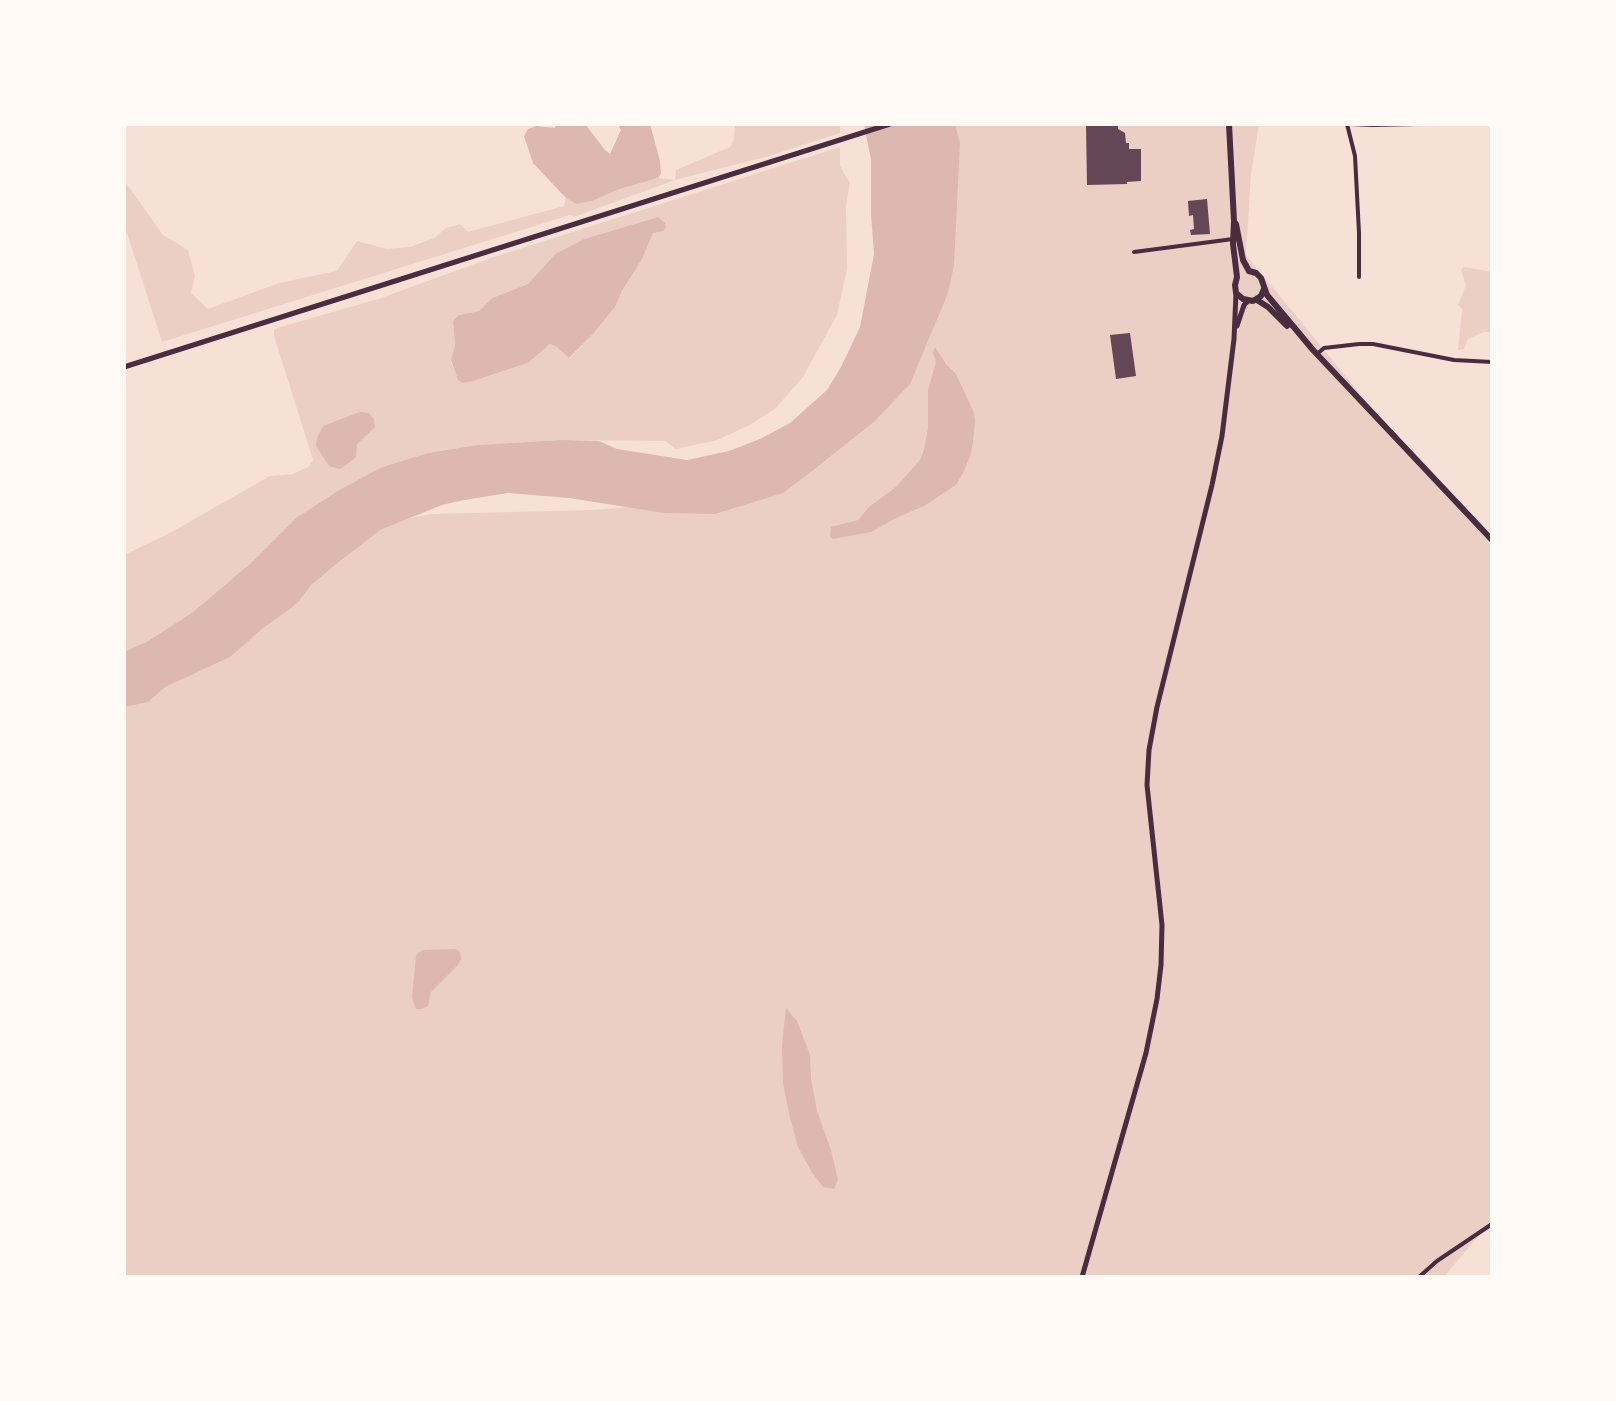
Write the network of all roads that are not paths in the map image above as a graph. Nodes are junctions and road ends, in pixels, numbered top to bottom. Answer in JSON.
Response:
{"nodes":[{"id":1,"x":890,"y":124,"type":"edge"},
{"id":2,"x":1229,"y":124,"type":"edge"},
{"id":3,"x":1349,"y":124,"type":"edge"},
{"id":4,"x":1419,"y":124,"type":"edge"},
{"id":5,"x":1234,"y":221,"type":"junction"},
{"id":6,"x":1233,"y":239,"type":"junction"},
{"id":7,"x":1134,"y":252,"type":"dead end"},
{"id":8,"x":1249,"y":271,"type":"junction"},
{"id":9,"x":1237,"y":277,"type":"junction"},
{"id":10,"x":1359,"y":277,"type":"dead end"},
{"id":11,"x":1264,"y":289,"type":"junction"},
{"id":12,"x":1236,"y":293,"type":"junction"},
{"id":13,"x":1257,"y":300,"type":"junction"},
{"id":14,"x":1248,"y":301,"type":"junction"},
{"id":15,"x":1234,"y":339,"type":"junction"},
{"id":16,"x":1315,"y":352,"type":"junction"},
{"id":17,"x":1492,"y":362,"type":"edge"},
{"id":18,"x":124,"y":367,"type":"edge"},
{"id":19,"x":1492,"y":540,"type":"edge"},
{"id":20,"x":1492,"y":1224,"type":"edge"},
{"id":21,"x":1082,"y":1277,"type":"edge"},
{"id":22,"x":1419,"y":1277,"type":"edge"}],
"edges":[{"from":1,"to":18,"type":"street"},
{"from":2,"to":5,"type":"main road"},
{"from":3,"to":4,"type":"street"},
{"from":3,"to":10,"type":"street"},
{"from":5,"to":6,"type":"main road"},
{"from":5,"to":8,"type":"main road"},
{"from":6,"to":7,"type":"street"},
{"from":6,"to":9,"type":"main road"},
{"from":8,"to":9,"type":"main road"},
{"from":8,"to":11,"type":"main road"},
{"from":9,"to":12,"type":"main road"},
{"from":11,"to":13,"type":"main road"},
{"from":11,"to":16,"type":"main road"},
{"from":12,"to":14,"type":"main road"},
{"from":12,"to":15,"type":"street"},
{"from":13,"to":14,"type":"main road"},
{"from":13,"to":16,"type":"main road"},
{"from":14,"to":15,"type":"street"},
{"from":15,"to":21,"type":"street"},
{"from":16,"to":17,"type":"street"},
{"from":16,"to":19,"type":"main road"},
{"from":20,"to":22,"type":"street"}]}
